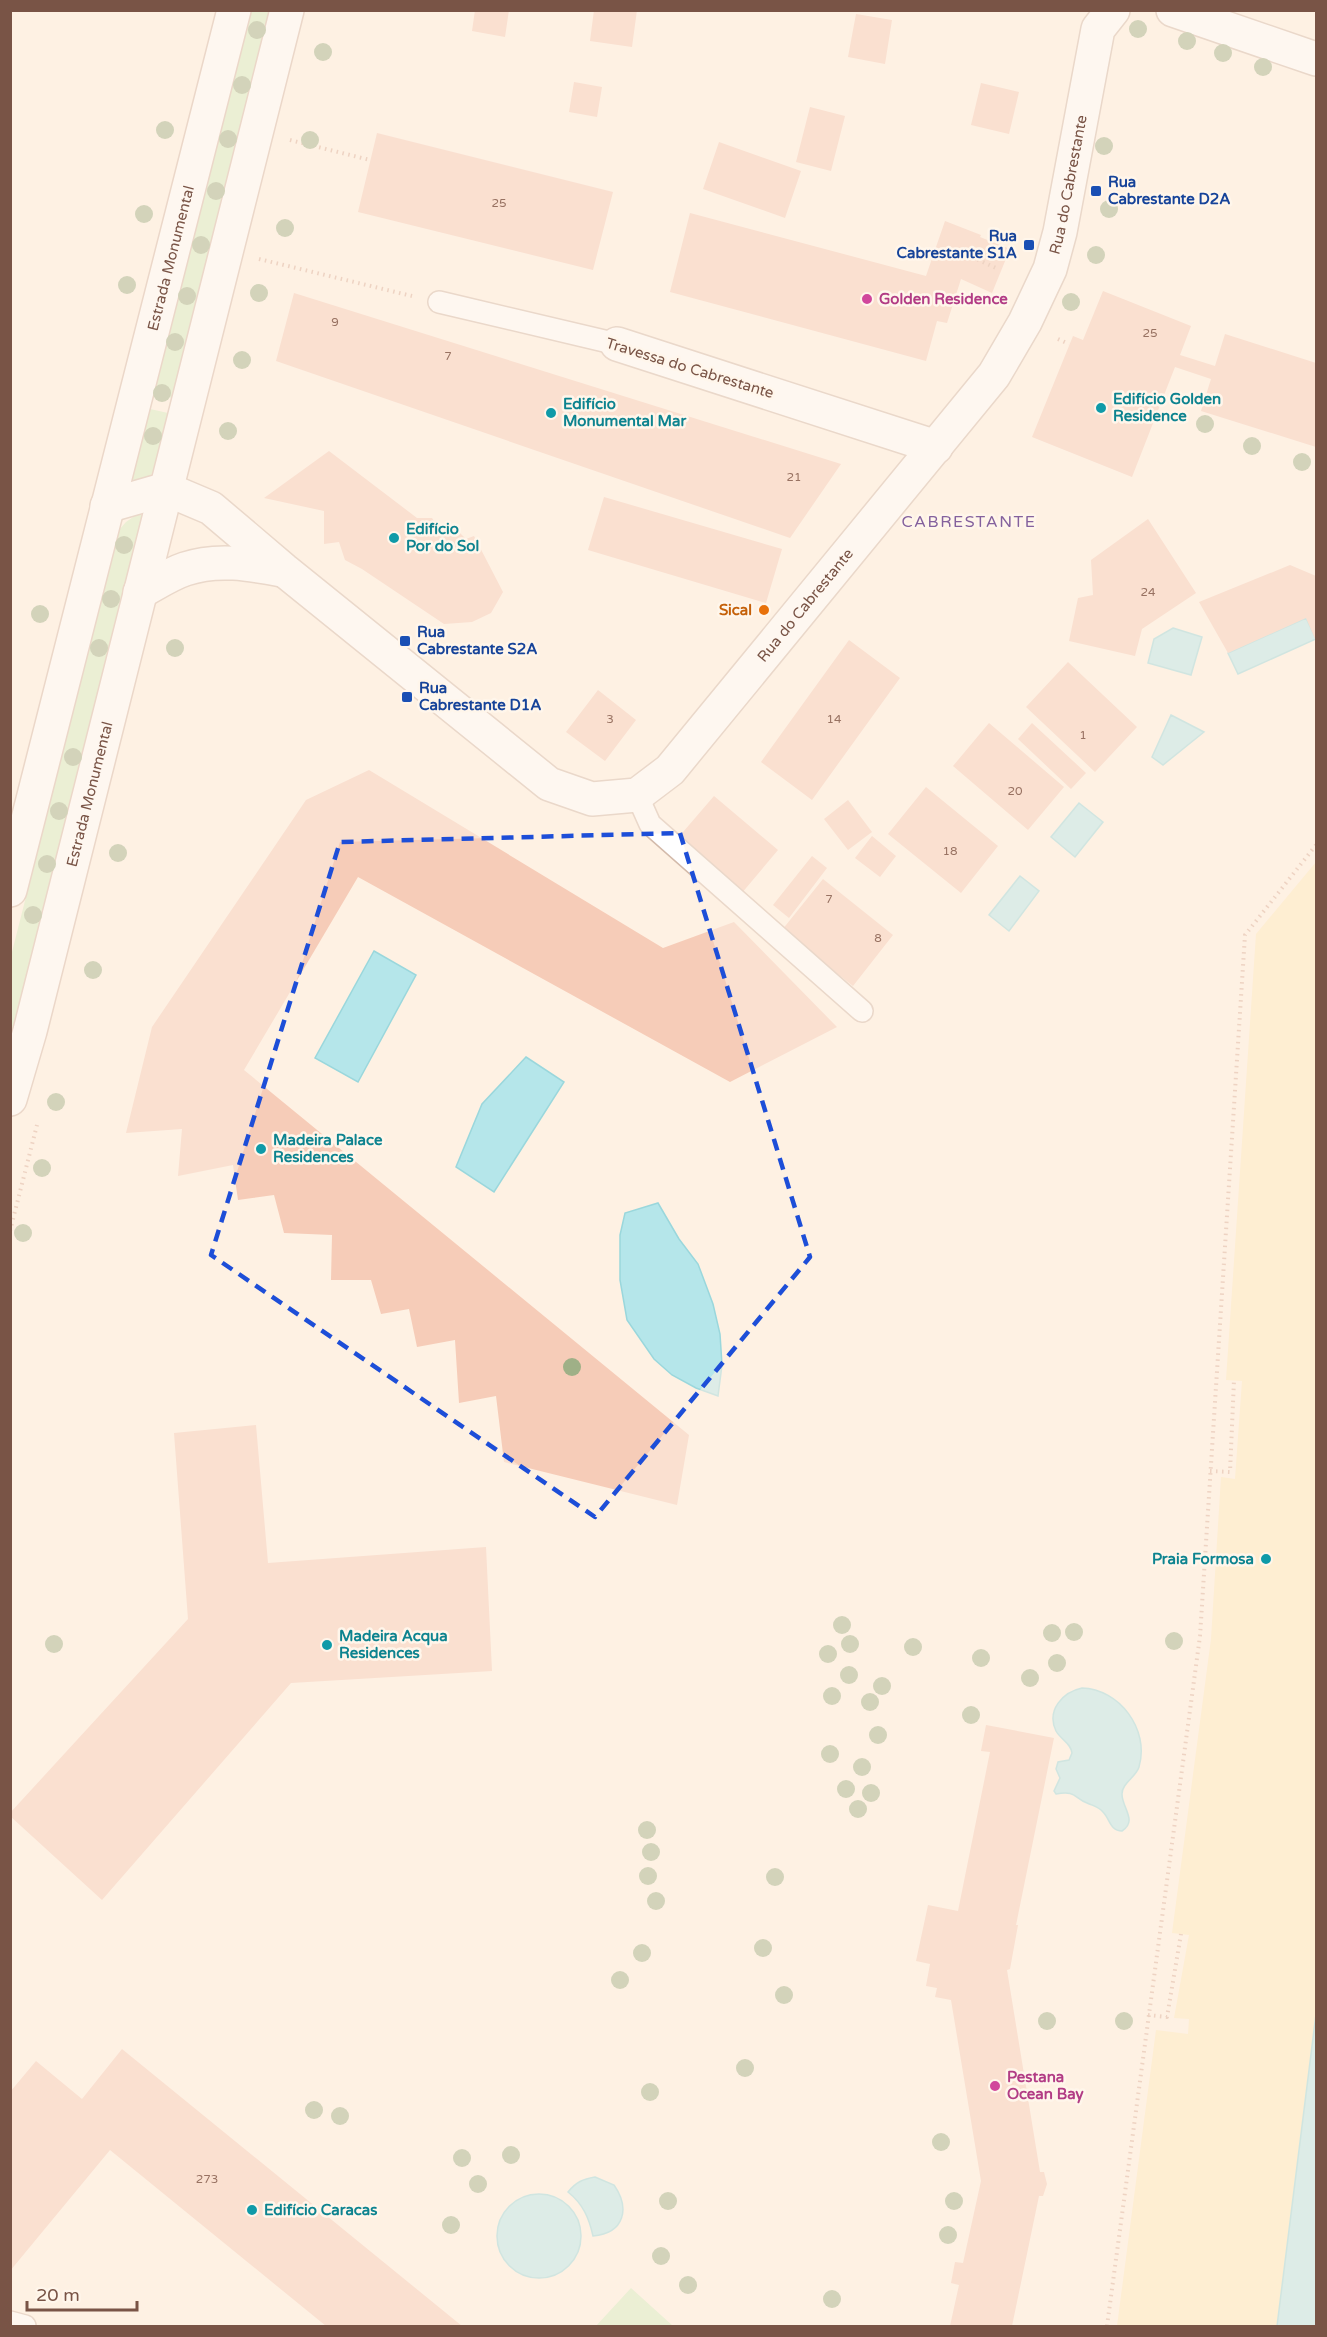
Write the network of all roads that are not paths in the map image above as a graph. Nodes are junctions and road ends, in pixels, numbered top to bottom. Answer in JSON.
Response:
{"nodes":[{"id":1,"x":234,"y":10,"type":"edge"},
{"id":2,"x":287,"y":10,"type":"edge"},
{"id":3,"x":1113,"y":10,"type":"edge"},
{"id":4,"x":1173,"y":10,"type":"edge"},
{"id":5,"x":1317,"y":59,"type":"edge"},
{"id":6,"x":439,"y":302,"type":"road end"},
{"id":7,"x":617,"y":344,"type":"joint"},
{"id":8,"x":936,"y":447,"type":"junction"},
{"id":9,"x":166,"y":489,"type":"junction"},
{"id":10,"x":107,"y":506,"type":"junction"},
{"id":11,"x":284,"y":570,"type":"junction"},
{"id":12,"x":140,"y":592,"type":"junction"},
{"id":13,"x":637,"y":795,"type":"junction"},
{"id":14,"x":10,"y":890,"type":"edge"},
{"id":15,"x":862,"y":1011,"type":"dead end"},
{"id":16,"x":10,"y":1099,"type":"edge"},
{"id":17,"x":10,"y":2322,"type":"edge"},
{"id":18,"x":25,"y":2326,"type":"edge"}],
"edges":[{"from":1,"to":10,"type":"street","name":"Estrada Monumental"},
{"from":2,"to":9,"type":"street","name":"Estrada Monumental"},
{"from":3,"to":8,"type":"street","name":"Rua do Cabrestante"},
{"from":4,"to":5,"type":"street"},
{"from":6,"to":7,"type":"lane","name":"Travessa do Cabrestante"},
{"from":7,"to":8,"type":"street","name":"Travessa do Cabrestante"},
{"from":8,"to":13,"type":"street","name":"Rua do Cabrestante"},
{"from":9,"to":10,"type":"street"},
{"from":9,"to":11,"type":"street"},
{"from":9,"to":12,"type":"street","name":"Estrada Monumental"},
{"from":10,"to":14,"type":"street","name":"Estrada Monumental"},
{"from":11,"to":12,"type":"street"},
{"from":11,"to":13,"type":"street"},
{"from":12,"to":16,"type":"street","name":"Estrada Monumental"},
{"from":13,"to":15,"type":"lane"},
{"from":17,"to":18,"type":"lane"}]}
